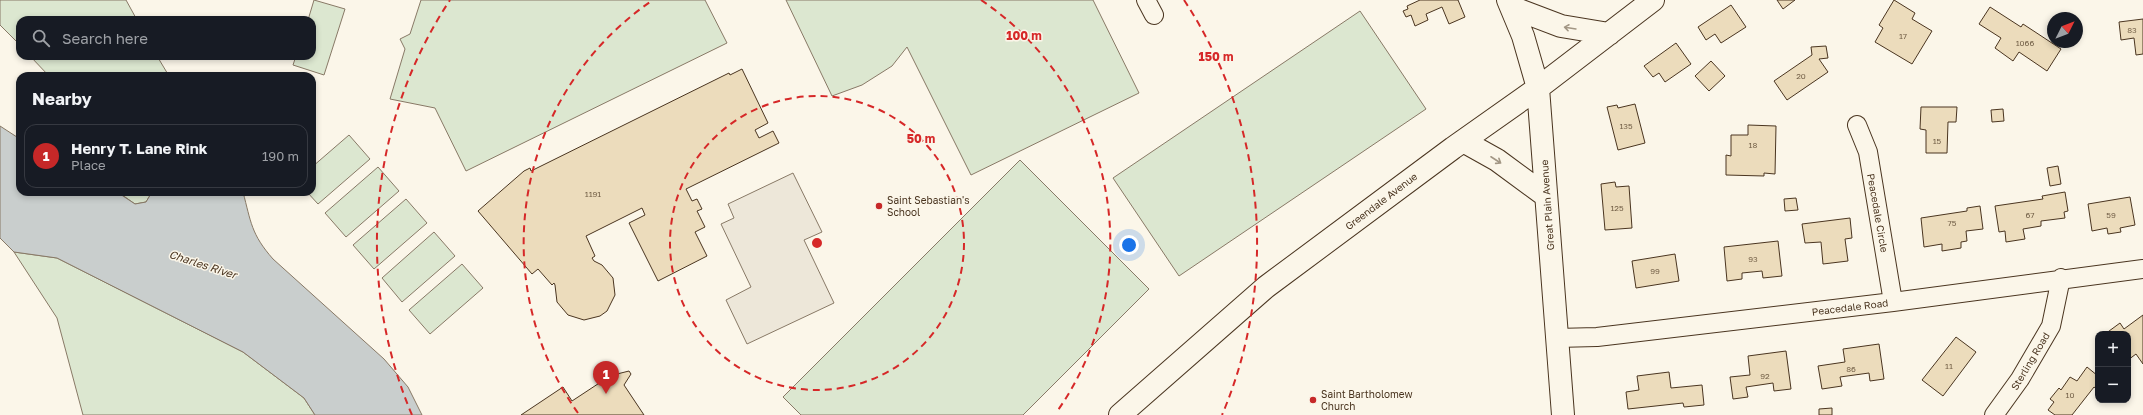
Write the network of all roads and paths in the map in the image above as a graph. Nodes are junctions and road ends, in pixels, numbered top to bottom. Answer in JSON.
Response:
{"nodes":[{"id":1,"x":1653,"y":0,"type":"edge"},
{"id":2,"x":1510,"y":4,"type":"edge"},
{"id":3,"x":1608,"y":34,"type":"junction"},
{"id":4,"x":1538,"y":88,"type":"junction"},
{"id":5,"x":1857,"y":126,"type":"dead end"},
{"id":6,"x":1463,"y":141,"type":"junction"},
{"id":7,"x":1546,"y":196,"type":"junction"},
{"id":8,"x":2143,"y":269,"type":"edge"},
{"id":9,"x":2060,"y":278,"type":"junction"},
{"id":10,"x":1893,"y":302,"type":"junction"},
{"id":11,"x":1556,"y":338,"type":"junction"},
{"id":12,"x":1120,"y":415,"type":"edge"},
{"id":13,"x":1563,"y":415,"type":"edge"},
{"id":14,"x":1994,"y":415,"type":"edge"}],
"edges":[{"from":1,"to":3,"type":"main road","name":"Greendale Avenue"},
{"from":3,"to":2,"type":"main road","one_way":true},
{"from":2,"to":4,"type":"main road","name":"Great Plain Avenue"},
{"from":3,"to":4,"type":"main road","name":"Greendale Avenue"},
{"from":4,"to":6,"type":"main road","name":"Greendale Avenue"},
{"from":4,"to":7,"type":"main road","name":"Great Plain Avenue"},
{"from":5,"to":10,"type":"street","name":"Peacedale Circle"},
{"from":6,"to":7,"type":"main road","one_way":true},
{"from":6,"to":12,"type":"main road","name":"Greendale Avenue"},
{"from":7,"to":11,"type":"main road","name":"Great Plain Avenue"},
{"from":8,"to":9,"type":"street","name":"Peacedale Road"},
{"from":9,"to":10,"type":"street","name":"Peacedale Road"},
{"from":9,"to":14,"type":"street","name":"Sterling Road"},
{"from":10,"to":11,"type":"street","name":"Peacedale Road"},
{"from":11,"to":13,"type":"main road","name":"Great Plain Avenue"}]}
